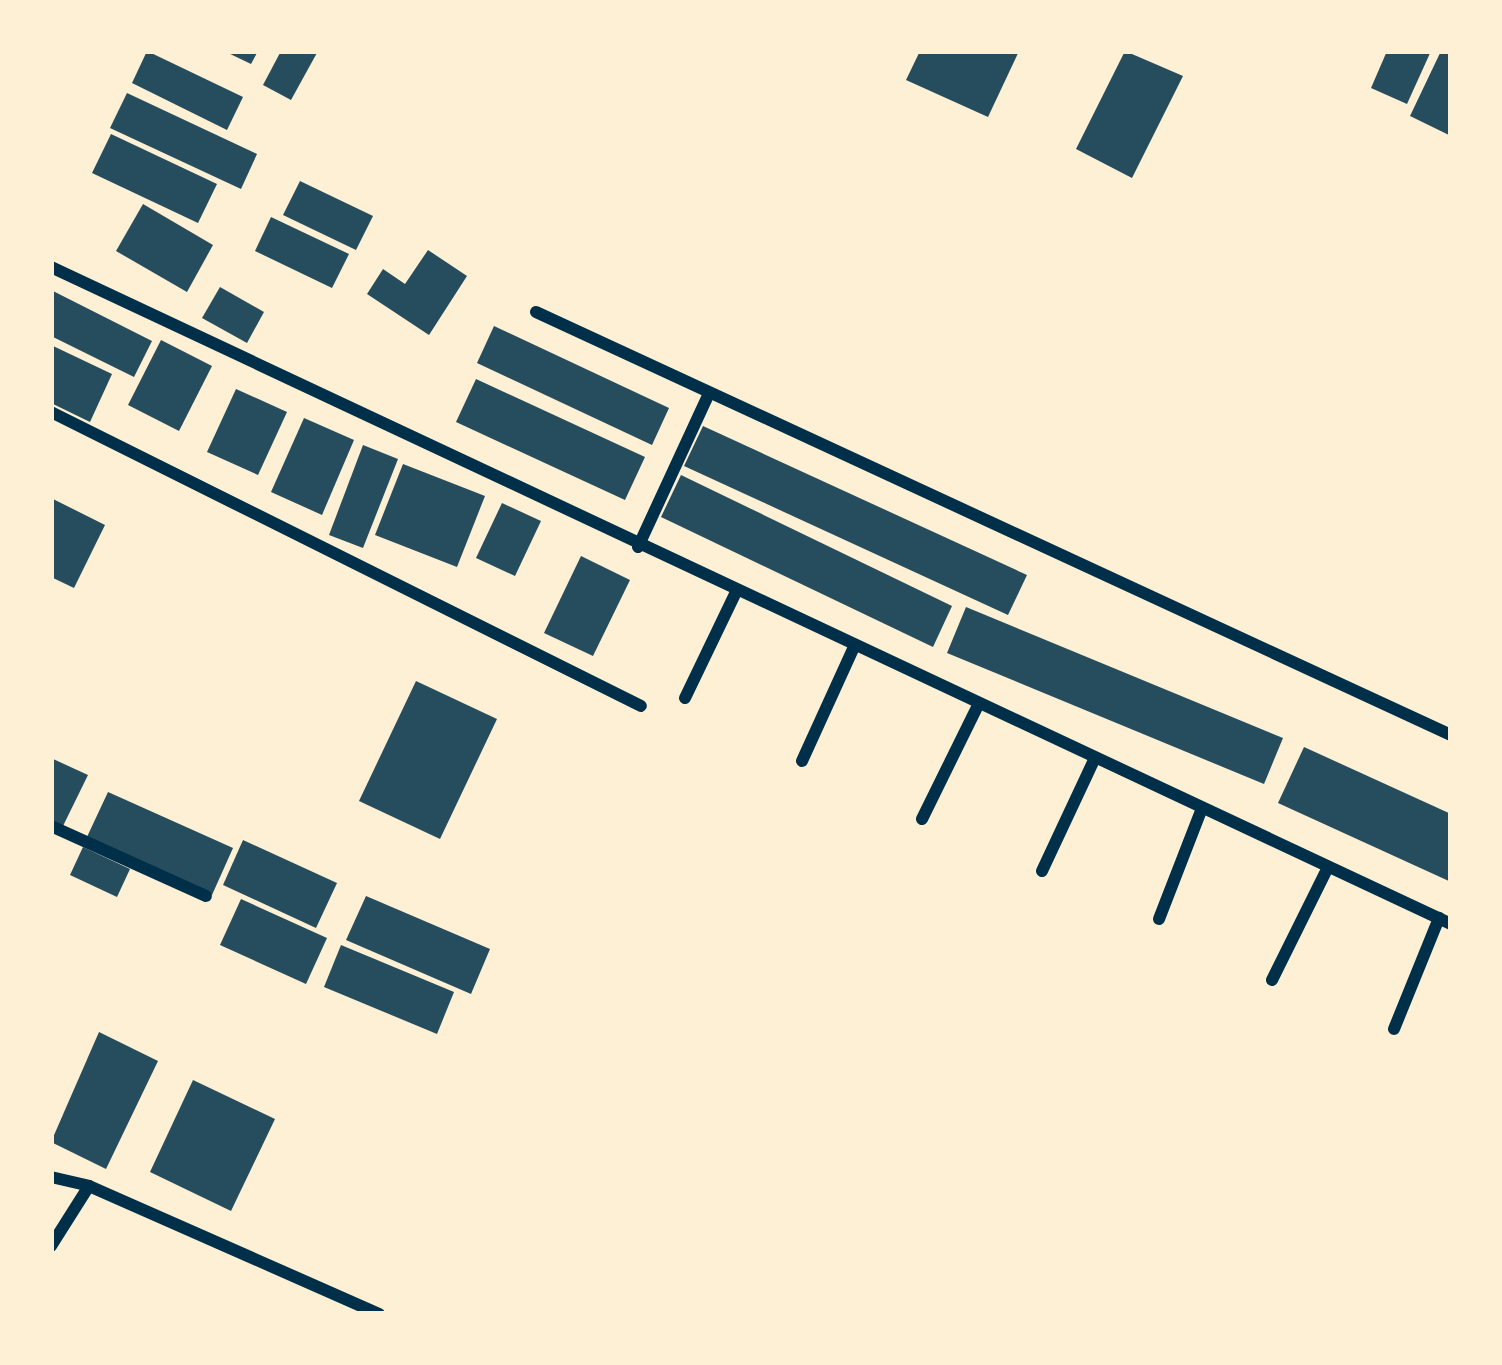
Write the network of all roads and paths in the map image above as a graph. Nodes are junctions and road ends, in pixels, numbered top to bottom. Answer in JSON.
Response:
{"nodes":[{"id":1,"x":51,"y":267,"type":"edge"},
{"id":2,"x":536,"y":312,"type":"dead end"},
{"id":3,"x":709,"y":393,"type":"junction"},
{"id":4,"x":51,"y":412,"type":"edge"},
{"id":5,"x":638,"y":547,"type":"junction"},
{"id":6,"x":736,"y":592,"type":"junction"},
{"id":7,"x":854,"y":647,"type":"junction"},
{"id":8,"x":685,"y":698,"type":"dead end"},
{"id":9,"x":978,"y":705,"type":"junction"},
{"id":10,"x":641,"y":706,"type":"dead end"},
{"id":11,"x":1451,"y":735,"type":"edge"},
{"id":12,"x":1095,"y":758,"type":"junction"},
{"id":13,"x":802,"y":761,"type":"dead end"},
{"id":14,"x":1202,"y":808,"type":"junction"},
{"id":15,"x":922,"y":820,"type":"dead end"},
{"id":16,"x":51,"y":826,"type":"edge"},
{"id":17,"x":1328,"y":867,"type":"junction"},
{"id":18,"x":1042,"y":871,"type":"dead end"},
{"id":19,"x":206,"y":896,"type":"dead end"},
{"id":20,"x":1159,"y":920,"type":"dead end"},
{"id":21,"x":1445,"y":921,"type":"edge"},
{"id":22,"x":1272,"y":980,"type":"dead end"},
{"id":23,"x":1394,"y":1029,"type":"dead end"},
{"id":24,"x":51,"y":1177,"type":"edge"},
{"id":25,"x":89,"y":1186,"type":"junction"},
{"id":26,"x":51,"y":1246,"type":"edge"},
{"id":27,"x":379,"y":1314,"type":"edge"}],
"edges":[{"from":1,"to":5,"type":"street"},
{"from":2,"to":3,"type":"street"},
{"from":3,"to":5,"type":"street"},
{"from":3,"to":11,"type":"street"},
{"from":4,"to":10,"type":"street"},
{"from":5,"to":6,"type":"street"},
{"from":6,"to":7,"type":"street"},
{"from":6,"to":8,"type":"street"},
{"from":7,"to":9,"type":"street"},
{"from":7,"to":13,"type":"street"},
{"from":9,"to":12,"type":"street"},
{"from":9,"to":15,"type":"street"},
{"from":12,"to":14,"type":"street"},
{"from":12,"to":18,"type":"street"},
{"from":14,"to":17,"type":"street"},
{"from":14,"to":20,"type":"street"},
{"from":16,"to":19,"type":"street"},
{"from":17,"to":21,"type":"street"},
{"from":17,"to":22,"type":"street"},
{"from":21,"to":23,"type":"street"},
{"from":24,"to":25,"type":"street"},
{"from":25,"to":26,"type":"street"},
{"from":25,"to":27,"type":"street"}]}
